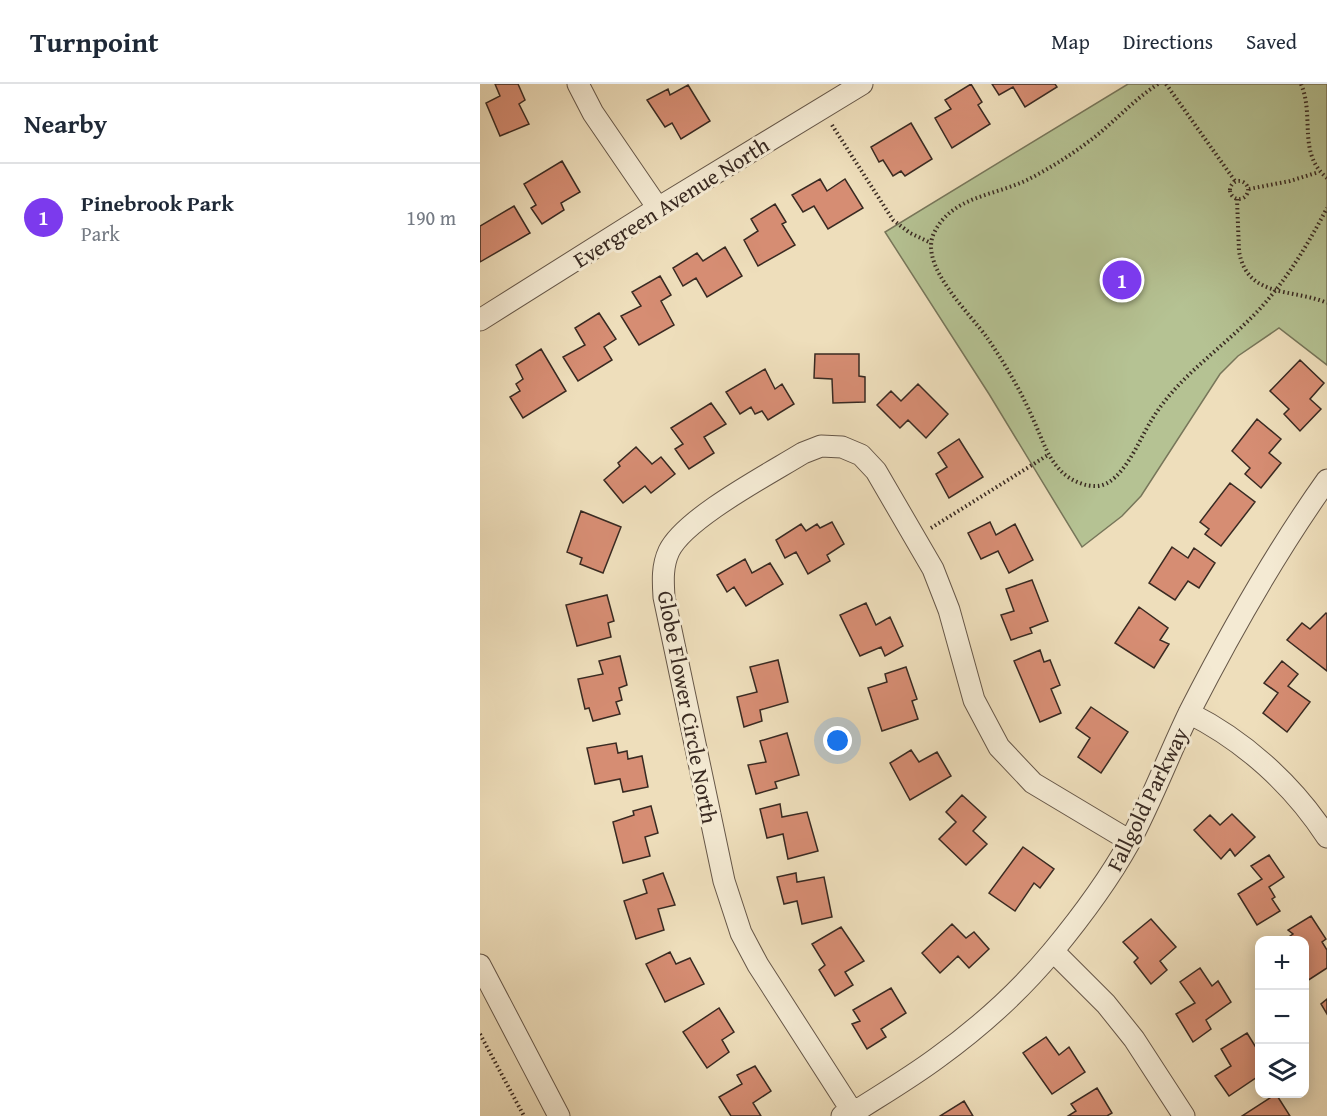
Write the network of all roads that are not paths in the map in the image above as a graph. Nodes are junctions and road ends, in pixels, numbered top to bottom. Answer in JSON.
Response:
{"nodes":[{"id":1,"x":578,"y":84,"type":"edge"},
{"id":2,"x":862,"y":84,"type":"edge"},
{"id":3,"x":658,"y":208,"type":"junction"},
{"id":4,"x":480,"y":320,"type":"edge"},
{"id":5,"x":1327,"y":480,"type":"edge"},
{"id":6,"x":1189,"y":713,"type":"junction"},
{"id":7,"x":1327,"y":837,"type":"edge"},
{"id":8,"x":1130,"y":841,"type":"junction"},
{"id":9,"x":1053,"y":951,"type":"junction"},
{"id":10,"x":480,"y":965,"type":"edge"},
{"id":11,"x":850,"y":1115,"type":"edge"},
{"id":12,"x":559,"y":1116,"type":"edge"},
{"id":13,"x":1184,"y":1116,"type":"edge"}],
"edges":[{"from":1,"to":3,"type":"street"},
{"from":2,"to":3,"type":"street","name":"Evergreen Avenue North"},
{"from":3,"to":4,"type":"street","name":"Evergreen Avenue North"},
{"from":5,"to":6,"type":"street","name":"Fallgold Parkway"},
{"from":6,"to":7,"type":"street"},
{"from":6,"to":8,"type":"street","name":"Fallgold Parkway"},
{"from":8,"to":9,"type":"street","name":"Fallgold Parkway"},
{"from":8,"to":11,"type":"street","name":"Globe Flower Circle North"},
{"from":9,"to":11,"type":"street","name":"Fallgold Parkway"},
{"from":9,"to":13,"type":"street"},
{"from":10,"to":12,"type":"street"}]}
